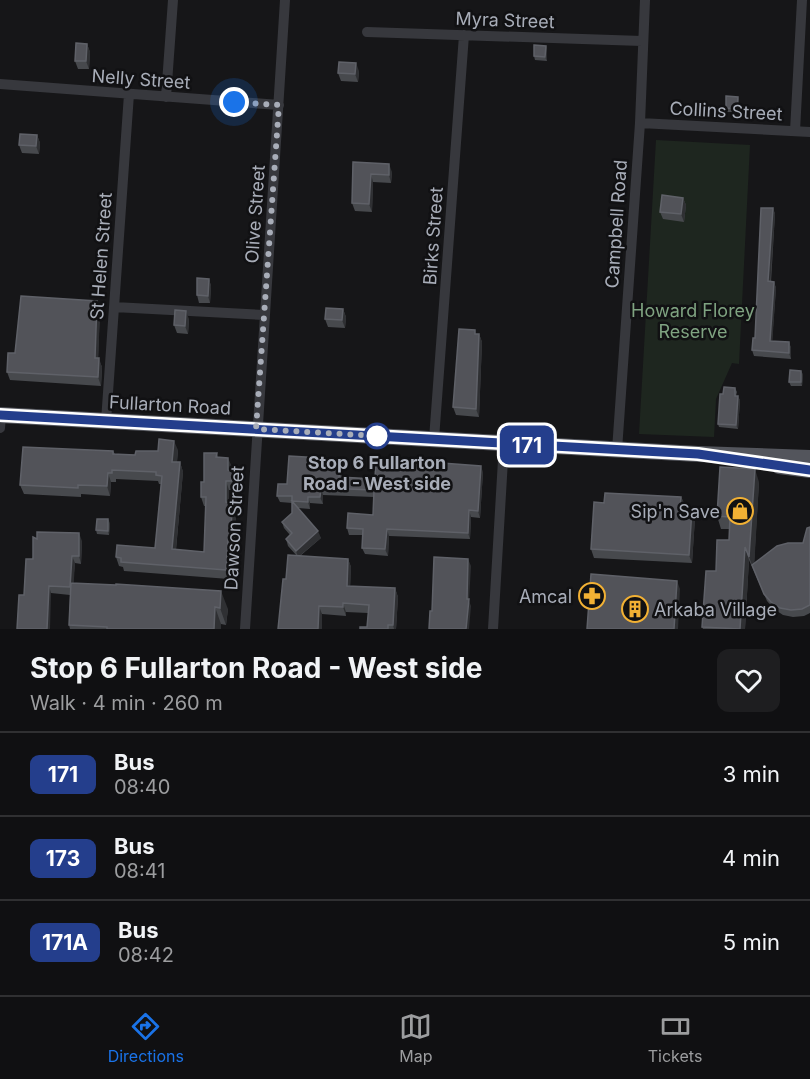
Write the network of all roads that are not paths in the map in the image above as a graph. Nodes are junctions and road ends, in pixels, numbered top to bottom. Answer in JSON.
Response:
{"nodes":[{"id":1,"x":173,"y":0,"type":"edge"},
{"id":2,"x":285,"y":0,"type":"edge"},
{"id":3,"x":645,"y":0,"type":"edge"},
{"id":4,"x":802,"y":0,"type":"edge"},
{"id":5,"x":367,"y":32,"type":"dead end"},
{"id":6,"x":464,"y":35,"type":"junction"},
{"id":7,"x":642,"y":41,"type":"junction"},
{"id":8,"x":0,"y":84,"type":"edge"},
{"id":9,"x":129,"y":94,"type":"junction"},
{"id":10,"x":166,"y":97,"type":"junction"},
{"id":11,"x":279,"y":105,"type":"junction"},
{"id":12,"x":640,"y":123,"type":"junction"},
{"id":13,"x":795,"y":131,"type":"junction"},
{"id":14,"x":810,"y":132,"type":"edge"},
{"id":15,"x":114,"y":306,"type":"junction"},
{"id":16,"x":264,"y":315,"type":"junction"},
{"id":17,"x":0,"y":415,"type":"edge"},
{"id":18,"x":106,"y":421,"type":"junction"},
{"id":19,"x":0,"y":428,"type":"edge"},
{"id":20,"x":256,"y":429,"type":"junction"},
{"id":21,"x":434,"y":439,"type":"junction"},
{"id":22,"x":504,"y":443,"type":"junction"},
{"id":23,"x":617,"y":450,"type":"junction"},
{"id":24,"x":698,"y":454,"type":"junction"},
{"id":25,"x":810,"y":458,"type":"edge"},
{"id":26,"x":810,"y":470,"type":"edge"},
{"id":27,"x":245,"y":629,"type":"edge"},
{"id":28,"x":493,"y":629,"type":"edge"}],
"edges":[{"from":1,"to":10,"type":"street"},
{"from":2,"to":11,"type":"street","name":"Olive Street"},
{"from":3,"to":7,"type":"street","name":"Campbell Road"},
{"from":4,"to":13,"type":"street"},
{"from":5,"to":6,"type":"street","name":"Myra Street"},
{"from":6,"to":7,"type":"street","name":"Myra Street"},
{"from":6,"to":21,"type":"street","name":"Birks Street"},
{"from":7,"to":12,"type":"street","name":"Campbell Road"},
{"from":8,"to":9,"type":"street","name":"Nelly Street"},
{"from":9,"to":10,"type":"street","name":"Nelly Street"},
{"from":9,"to":15,"type":"street","name":"St Helen Street"},
{"from":10,"to":11,"type":"street","name":"Nelly Street"},
{"from":11,"to":16,"type":"street","name":"Olive Street"},
{"from":12,"to":13,"type":"street","name":"Collins Street"},
{"from":12,"to":23,"type":"street","name":"Campbell Road"},
{"from":13,"to":14,"type":"street","name":"Collins Street"},
{"from":15,"to":16,"type":"street"},
{"from":15,"to":18,"type":"street","name":"St Helen Street"},
{"from":16,"to":20,"type":"street","name":"Olive Street"},
{"from":17,"to":18,"type":"main road","name":"Fullarton Road"},
{"from":17,"to":19,"type":"street"},
{"from":18,"to":20,"type":"main road","name":"Fullarton Road"},
{"from":20,"to":21,"type":"main road","name":"Fullarton Road"},
{"from":20,"to":27,"type":"street","name":"Dawson Street"},
{"from":21,"to":22,"type":"main road","name":"Fullarton Road"},
{"from":22,"to":23,"type":"main road","name":"Fullarton Road"},
{"from":22,"to":28,"type":"street"},
{"from":23,"to":24,"type":"main road","name":"Fullarton Road"},
{"from":24,"to":25,"type":"main road","name":"Fullarton Road"},
{"from":24,"to":26,"type":"main road","name":"Fullarton Road"}]}
